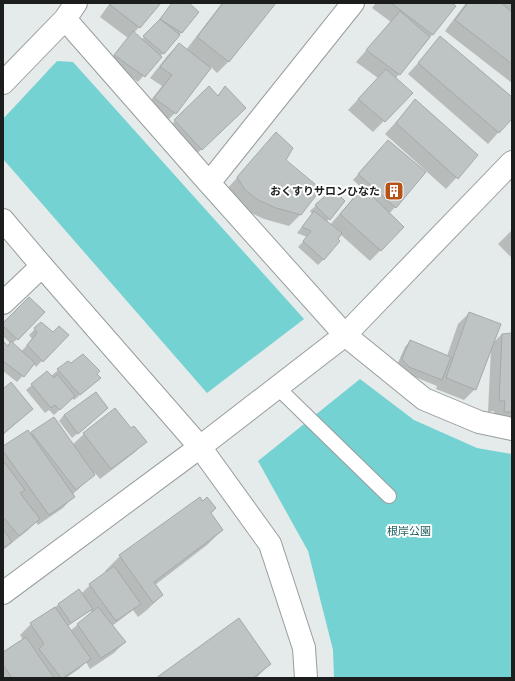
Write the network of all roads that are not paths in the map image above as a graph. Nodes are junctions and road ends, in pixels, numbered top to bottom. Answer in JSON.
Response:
{"nodes":[{"id":1,"x":353,"y":3,"type":"edge"},
{"id":2,"x":70,"y":11,"type":"edge"},
{"id":3,"x":3,"y":83,"type":"edge"},
{"id":4,"x":512,"y":162,"type":"edge"},
{"id":5,"x":209,"y":183,"type":"junction"},
{"id":6,"x":3,"y":220,"type":"edge"},
{"id":7,"x":42,"y":266,"type":"junction"},
{"id":8,"x":3,"y":303,"type":"edge"},
{"id":9,"x":345,"y":335,"type":"junction"},
{"id":10,"x":277,"y":387,"type":"junction"},
{"id":11,"x":512,"y":429,"type":"edge"},
{"id":12,"x":200,"y":447,"type":"junction"},
{"id":13,"x":389,"y":496,"type":"dead end"},
{"id":14,"x":3,"y":593,"type":"edge"},
{"id":15,"x":306,"y":678,"type":"edge"}],
"edges":[{"from":1,"to":5,"type":"street"},
{"from":2,"to":3,"type":"street"},
{"from":2,"to":5,"type":"street"},
{"from":4,"to":9,"type":"street"},
{"from":5,"to":9,"type":"street"},
{"from":6,"to":7,"type":"street"},
{"from":7,"to":8,"type":"street"},
{"from":7,"to":12,"type":"street"},
{"from":9,"to":10,"type":"street"},
{"from":9,"to":11,"type":"street"},
{"from":10,"to":12,"type":"street"},
{"from":10,"to":13,"type":"lane"},
{"from":12,"to":14,"type":"street"},
{"from":12,"to":15,"type":"street"}]}
